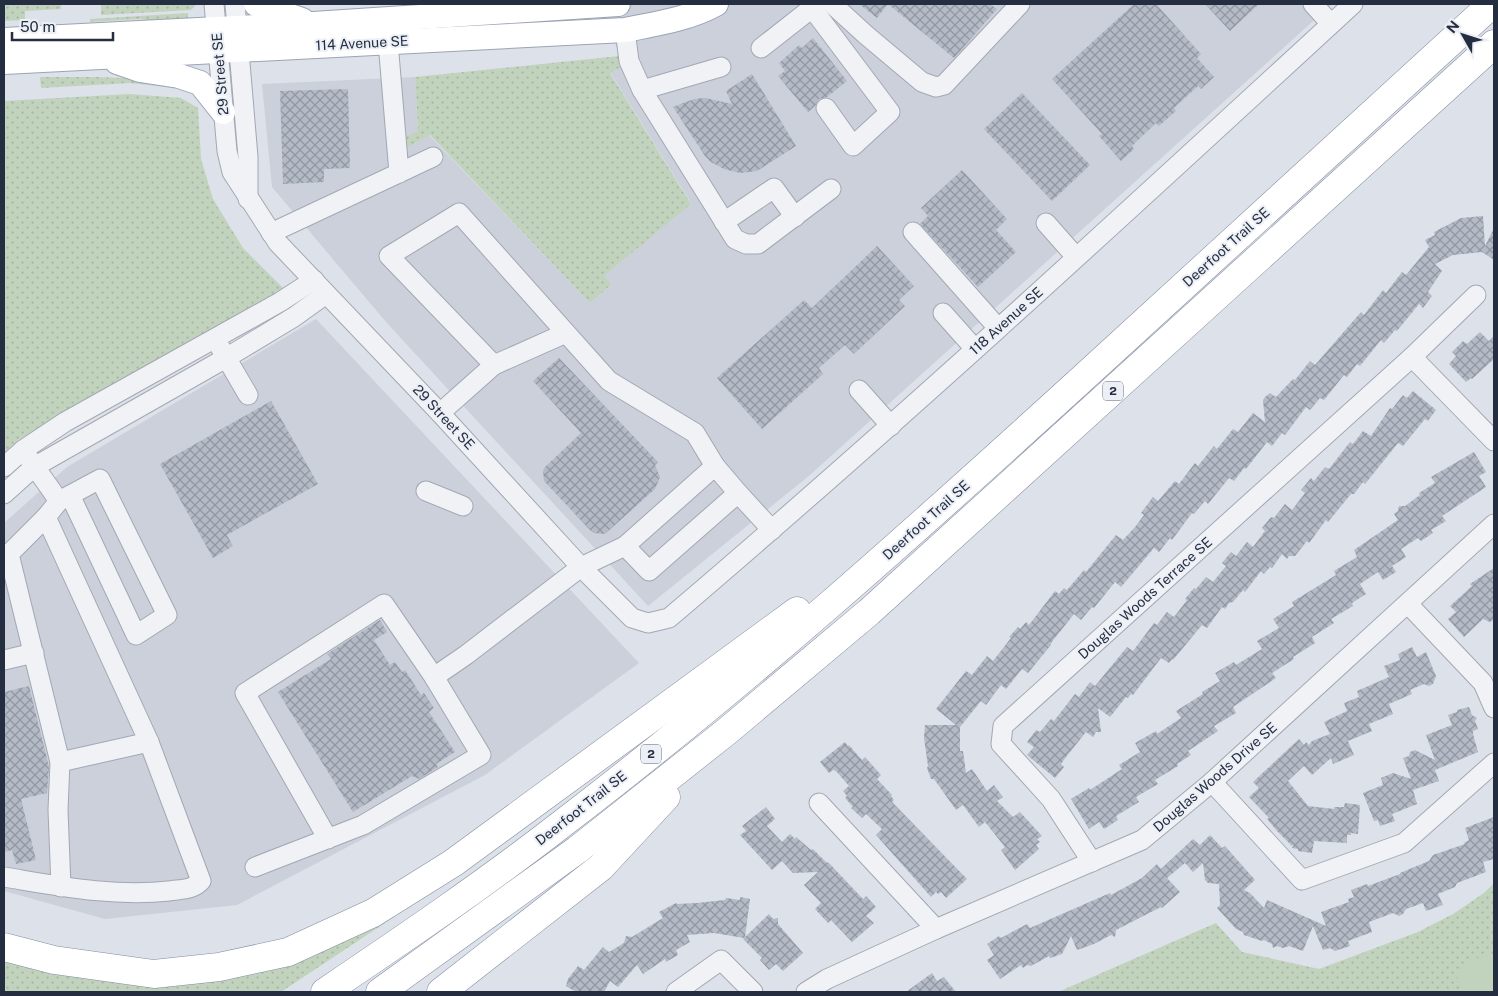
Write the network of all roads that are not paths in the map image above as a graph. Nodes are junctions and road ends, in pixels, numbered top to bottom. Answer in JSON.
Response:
{"nodes":[{"id":1,"x":214,"y":4,"type":"edge"},
{"id":2,"x":235,"y":4,"type":"edge"},
{"id":3,"x":256,"y":4,"type":"edge"},
{"id":4,"x":618,"y":4,"type":"edge"},
{"id":5,"x":716,"y":4,"type":"edge"},
{"id":6,"x":832,"y":4,"type":"edge"},
{"id":7,"x":1020,"y":4,"type":"edge"},
{"id":8,"x":1313,"y":4,"type":"edge"},
{"id":9,"x":1353,"y":4,"type":"edge"},
{"id":10,"x":1492,"y":4,"type":"edge"},
{"id":11,"x":584,"y":5,"type":"edge"},
{"id":12,"x":813,"y":5,"type":"edge"},
{"id":13,"x":451,"y":10,"type":"edge"},
{"id":14,"x":313,"y":24,"type":"junction"},
{"id":15,"x":1331,"y":24,"type":"junction"},
{"id":16,"x":625,"y":30,"type":"junction"},
{"id":17,"x":228,"y":39,"type":"junction"},
{"id":18,"x":4,"y":40,"type":"edge"},
{"id":19,"x":388,"y":42,"type":"junction"},
{"id":20,"x":1494,"y":44,"type":"edge"},
{"id":21,"x":761,"y":48,"type":"dead end"},
{"id":22,"x":104,"y":57,"type":"junction"},
{"id":23,"x":4,"y":62,"type":"edge"},
{"id":24,"x":721,"y":66,"type":"dead end"},
{"id":25,"x":642,"y":90,"type":"junction"},
{"id":26,"x":826,"y":108,"type":"dead end"},
{"id":27,"x":223,"y":112,"type":"junction"},
{"id":28,"x":433,"y":157,"type":"dead end"},
{"id":29,"x":399,"y":173,"type":"junction"},
{"id":30,"x":831,"y":189,"type":"dead end"},
{"id":31,"x":248,"y":200,"type":"junction"},
{"id":32,"x":795,"y":217,"type":"junction"},
{"id":33,"x":724,"y":222,"type":"junction"},
{"id":34,"x":1046,"y":223,"type":"dead end"},
{"id":35,"x":913,"y":232,"type":"dead end"},
{"id":36,"x":271,"y":234,"type":"junction"},
{"id":37,"x":1076,"y":257,"type":"junction"},
{"id":38,"x":314,"y":280,"type":"junction"},
{"id":39,"x":326,"y":294,"type":"junction"},
{"id":40,"x":1476,"y":296,"type":"dead end"},
{"id":41,"x":943,"y":314,"type":"dead end"},
{"id":42,"x":998,"y":328,"type":"junction"},
{"id":43,"x":566,"y":333,"type":"junction"},
{"id":44,"x":216,"y":338,"type":"junction"},
{"id":45,"x":975,"y":349,"type":"junction"},
{"id":46,"x":1412,"y":357,"type":"junction"},
{"id":47,"x":226,"y":358,"type":"junction"},
{"id":48,"x":494,"y":365,"type":"junction"},
{"id":49,"x":859,"y":390,"type":"dead end"},
{"id":50,"x":248,"y":395,"type":"dead end"},
{"id":51,"x":440,"y":413,"type":"junction"},
{"id":52,"x":891,"y":426,"type":"junction"},
{"id":53,"x":1494,"y":442,"type":"edge"},
{"id":54,"x":23,"y":450,"type":"junction"},
{"id":55,"x":715,"y":466,"type":"junction"},
{"id":56,"x":4,"y":467,"type":"edge"},
{"id":57,"x":34,"y":467,"type":"junction"},
{"id":58,"x":426,"y":491,"type":"dead end"},
{"id":59,"x":958,"y":491,"type":"junction"},
{"id":60,"x":738,"y":493,"type":"junction"},
{"id":61,"x":4,"y":494,"type":"edge"},
{"id":62,"x":64,"y":498,"type":"junction"},
{"id":63,"x":464,"y":506,"type":"dead end"},
{"id":64,"x":46,"y":517,"type":"junction"},
{"id":65,"x":1494,"y":524,"type":"edge"},
{"id":66,"x":772,"y":530,"type":"junction"},
{"id":67,"x":625,"y":546,"type":"junction"},
{"id":68,"x":6,"y":556,"type":"edge"},
{"id":69,"x":581,"y":567,"type":"junction"},
{"id":70,"x":1408,"y":604,"type":"junction"},
{"id":71,"x":648,"y":623,"type":"joint"},
{"id":72,"x":34,"y":653,"type":"junction"},
{"id":73,"x":4,"y":660,"type":"edge"},
{"id":74,"x":434,"y":677,"type":"junction"},
{"id":75,"x":1494,"y":708,"type":"edge"},
{"id":76,"x":726,"y":732,"type":"junction"},
{"id":77,"x":149,"y":742,"type":"junction"},
{"id":78,"x":60,"y":762,"type":"junction"},
{"id":79,"x":1494,"y":763,"type":"edge"},
{"id":80,"x":1212,"y":782,"type":"junction"},
{"id":81,"x":819,"y":802,"type":"dead end"},
{"id":82,"x":328,"y":839,"type":"junction"},
{"id":83,"x":1092,"y":862,"type":"junction"},
{"id":84,"x":255,"y":867,"type":"dead end"},
{"id":85,"x":4,"y":877,"type":"edge"},
{"id":86,"x":61,"y":886,"type":"junction"},
{"id":87,"x":936,"y":929,"type":"junction"},
{"id":88,"x":4,"y":947,"type":"edge"},
{"id":89,"x":324,"y":992,"type":"edge"},
{"id":90,"x":380,"y":992,"type":"edge"},
{"id":91,"x":441,"y":992,"type":"edge"},
{"id":92,"x":676,"y":992,"type":"edge"},
{"id":93,"x":753,"y":992,"type":"edge"},
{"id":94,"x":806,"y":992,"type":"edge"}],
"edges":[{"from":1,"to":17,"type":"street","name":"29 Street SE"},
{"from":2,"to":17,"type":"street","name":"29 Street SE"},
{"from":3,"to":14,"type":"main road"},
{"from":4,"to":11,"type":"main road","name":"114 Avenue SE"},
{"from":5,"to":16,"type":"main road","name":"114 Avenue SE"},
{"from":6,"to":7,"type":"street"},
{"from":8,"to":15,"type":"street"},
{"from":9,"to":15,"type":"street","name":"118 Avenue SE"},
{"from":10,"to":59,"type":"highway","name":"Deerfoot Trail SE","number":"2"},
{"from":11,"to":13,"type":"main road","name":"114 Avenue SE"},
{"from":12,"to":21,"type":"street"},
{"from":12,"to":26,"type":"street"},
{"from":13,"to":14,"type":"main road","name":"114 Avenue SE"},
{"from":14,"to":17,"type":"main road","name":"114 Avenue SE"},
{"from":15,"to":37,"type":"street","name":"118 Avenue SE"},
{"from":16,"to":19,"type":"main road","name":"114 Avenue SE"},
{"from":16,"to":25,"type":"street"},
{"from":17,"to":18,"type":"main road","name":"114 Avenue SE"},
{"from":17,"to":19,"type":"main road","name":"114 Avenue SE"},
{"from":17,"to":22,"type":"main road","name":"114 Avenue SE"},
{"from":17,"to":27,"type":"street","name":"29 Street SE"},
{"from":17,"to":31,"type":"street","name":"29 Street SE"},
{"from":19,"to":29,"type":"street"},
{"from":20,"to":76,"type":"highway","number":"2"},
{"from":22,"to":23,"type":"main road","name":"114 Avenue SE"},
{"from":22,"to":27,"type":"main road"},
{"from":24,"to":25,"type":"street"},
{"from":25,"to":33,"type":"street"},
{"from":27,"to":31,"type":"street","name":"29 Street SE"},
{"from":28,"to":29,"type":"street"},
{"from":29,"to":36,"type":"street"},
{"from":30,"to":32,"type":"street"},
{"from":31,"to":36,"type":"street","name":"29 Street SE"},
{"from":32,"to":33,"type":"street"},
{"from":32,"to":33,"type":"street"},
{"from":34,"to":37,"type":"street"},
{"from":35,"to":42,"type":"street"},
{"from":36,"to":38,"type":"street","name":"29 Street SE"},
{"from":37,"to":42,"type":"street","name":"118 Avenue SE"},
{"from":38,"to":39,"type":"street","name":"29 Street SE"},
{"from":38,"to":44,"type":"street"},
{"from":39,"to":47,"type":"street"},
{"from":39,"to":51,"type":"street","name":"29 Street SE"},
{"from":40,"to":46,"type":"street","name":"Douglas Woods Terrace SE"},
{"from":41,"to":45,"type":"street"},
{"from":42,"to":45,"type":"street","name":"118 Avenue SE"},
{"from":43,"to":48,"type":"street"},
{"from":43,"to":48,"type":"street"},
{"from":43,"to":55,"type":"street"},
{"from":44,"to":47,"type":"street"},
{"from":44,"to":54,"type":"street"},
{"from":45,"to":52,"type":"street","name":"118 Avenue SE"},
{"from":46,"to":53,"type":"street"},
{"from":46,"to":83,"type":"street","name":"Douglas Woods Terrace SE"},
{"from":47,"to":50,"type":"street"},
{"from":47,"to":57,"type":"street"},
{"from":48,"to":51,"type":"street"},
{"from":49,"to":52,"type":"street"},
{"from":51,"to":69,"type":"street","name":"29 Street SE"},
{"from":52,"to":66,"type":"street","name":"118 Avenue SE"},
{"from":54,"to":56,"type":"street"},
{"from":54,"to":57,"type":"street"},
{"from":55,"to":60,"type":"street"},
{"from":55,"to":67,"type":"street"},
{"from":57,"to":61,"type":"street"},
{"from":57,"to":62,"type":"street"},
{"from":58,"to":63,"type":"street"},
{"from":59,"to":88,"type":"highway"},
{"from":59,"to":89,"type":"highway","name":"Deerfoot Trail SE","number":"2"},
{"from":60,"to":66,"type":"street"},
{"from":60,"to":67,"type":"street"},
{"from":62,"to":62,"type":"street"},
{"from":62,"to":64,"type":"street"},
{"from":64,"to":68,"type":"street"},
{"from":64,"to":77,"type":"street"},
{"from":65,"to":70,"type":"street","name":"Douglas Woods Drive SE"},
{"from":66,"to":71,"type":"street","name":"118 Avenue SE"},
{"from":67,"to":69,"type":"street"},
{"from":68,"to":72,"type":"street"},
{"from":69,"to":71,"type":"street","name":"29 Street SE"},
{"from":69,"to":74,"type":"street"},
{"from":70,"to":75,"type":"street"},
{"from":70,"to":80,"type":"street","name":"Douglas Woods Drive SE"},
{"from":72,"to":73,"type":"street"},
{"from":72,"to":78,"type":"street"},
{"from":74,"to":82,"type":"street"},
{"from":74,"to":82,"type":"street"},
{"from":76,"to":90,"type":"highway","number":"2"},
{"from":76,"to":91,"type":"highway"},
{"from":77,"to":78,"type":"street"},
{"from":77,"to":86,"type":"street"},
{"from":78,"to":86,"type":"street"},
{"from":79,"to":80,"type":"street"},
{"from":80,"to":83,"type":"street","name":"Douglas Woods Drive SE"},
{"from":81,"to":87,"type":"street"},
{"from":82,"to":84,"type":"street"},
{"from":83,"to":87,"type":"street","name":"Douglas Woods Drive SE"},
{"from":85,"to":86,"type":"street"},
{"from":87,"to":94,"type":"street","name":"Douglas Woods Drive SE"},
{"from":92,"to":93,"type":"street"}]}
